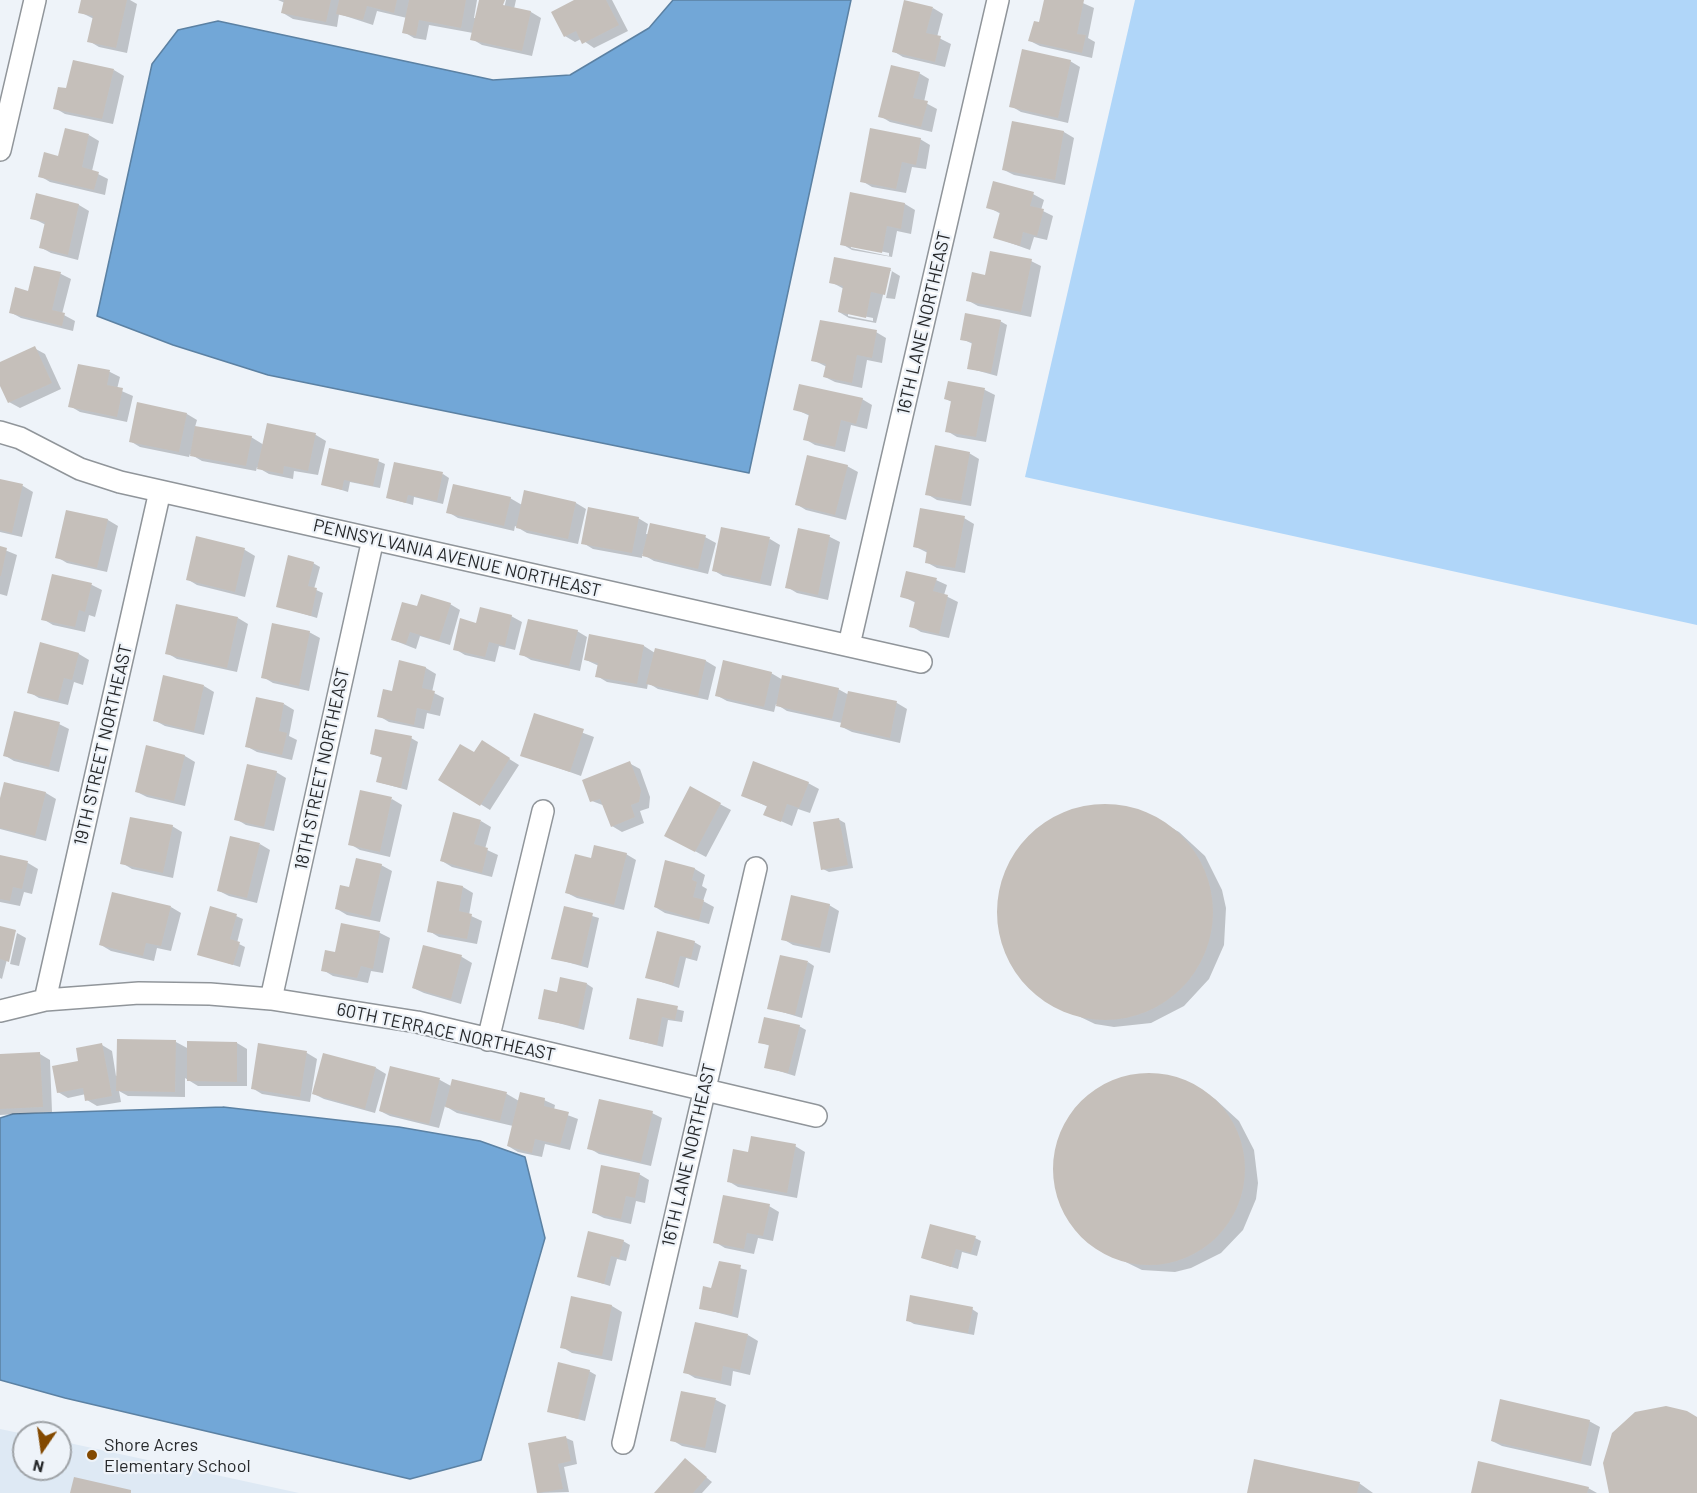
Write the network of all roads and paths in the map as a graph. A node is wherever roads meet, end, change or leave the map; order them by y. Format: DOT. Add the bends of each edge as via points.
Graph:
graph roads {
  1 [pos="35,0"];
  2 [pos="998,0"];
  3 [pos="0,150"];
  4 [pos="0,432"];
  5 [pos="160,491"];
  6 [pos="373,539"];
  7 [pos="849,645"];
  8 [pos="921,662"];
  9 [pos="543,812"];
  10 [pos="756,868"];
  11 [pos="271,999"];
  12 [pos="45,1000"];
  13 [pos="0,1011"];
  14 [pos="488,1040"];
  15 [pos="705,1090"];
  16 [pos="816,1116"];
  17 [pos="623,1443"];
  1 -- 3 [label="street"];
  2 -- 7 [label="street, 16TH LANE NORTHEAST"];
  4 -- 5 [label="street, PENNSYLVANIA AVENUE NORTHEAST" via="80,469"];
  5 -- 6 [label="street, PENNSYLVANIA AVENUE NORTHEAST"];
  5 -- 12 [label="street, 19TH STREET NORTHEAST"];
  6 -- 7 [label="street, PENNSYLVANIA AVENUE NORTHEAST"];
  6 -- 11 [label="street, 18TH STREET NORTHEAST"];
  7 -- 8 [label="street, PENNSYLVANIA AVENUE NORTHEAST"];
  9 -- 14 [label="street"];
  10 -- 15 [label="street, 16TH LANE NORTHEAST"];
  11 -- 12 [label="street, 60TH TERRACE NORTHEAST" via="139,993"];
  11 -- 14 [label="street, 60TH TERRACE NORTHEAST" via="417,1022"];
  12 -- 13 [label="street, 60TH TERRACE NORTHEAST"];
  14 -- 15 [label="street, 60TH TERRACE NORTHEAST"];
  15 -- 16 [label="street, 60TH TERRACE NORTHEAST"];
  15 -- 17 [label="street, 16TH LANE NORTHEAST"];
}
